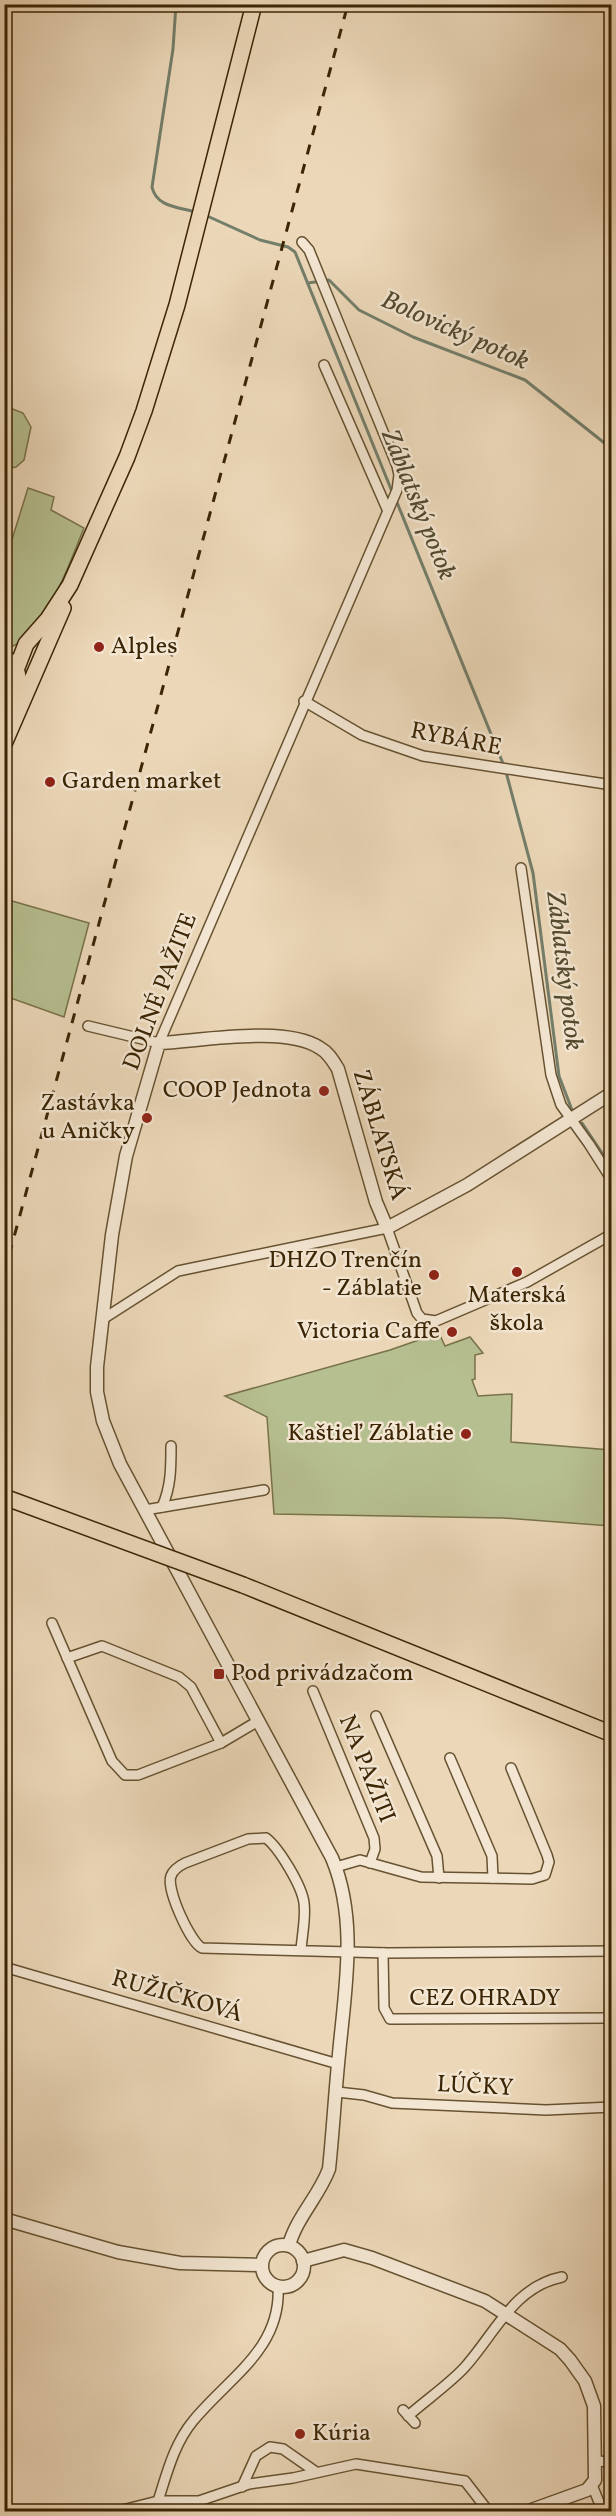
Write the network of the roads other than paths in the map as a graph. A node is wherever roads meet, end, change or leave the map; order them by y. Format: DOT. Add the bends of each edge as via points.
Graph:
graph roads {
  1 [pos="254,4"];
  2 [pos="302,242"];
  3 [pos="324,364"];
  4 [pos="389,506"];
  5 [pos="70,585"];
  6 [pos="26,644"];
  7 [pos="4,656"];
  8 [pos="16,670"];
  9 [pos="304,702"];
  10 [pos="4,704"];
  11 [pos="4,744"];
  12 [pos="612,785"];
  13 [pos="521,868"];
  14 [pos="88,1026"];
  15 [pos="159,1043"];
  16 [pos="612,1093"];
  17 [pos="571,1120"];
  18 [pos="612,1180"];
  19 [pos="387,1228"];
  20 [pos="612,1234"];
  21 [pos="103,1319"];
  22 [pos="171,1446"];
  23 [pos="264,1490"];
  24 [pos="4,1497"];
  25 [pos="162,1507"];
  26 [pos="145,1510"];
  27 [pos="52,1623"];
  28 [pos="67,1658"];
  29 [pos="313,1691"];
  30 [pos="376,1716"];
  31 [pos="258,1721"];
  32 [pos="612,1734"];
  33 [pos="221,1743"];
  34 [pos="450,1758"];
  35 [pos="511,1768"];
  36 [pos="370,1863"];
  37 [pos="336,1867"];
  38 [pos="439,1878"];
  39 [pos="493,1878"];
  40 [pos="301,1950"];
  41 [pos="612,1951"];
  42 [pos="346,1952"];
  43 [pos="383,1953"];
  44 [pos="4,1967"];
  45 [pos="612,2018"];
  46 [pos="338,2064"];
  47 [pos="337,2092"];
  48 [pos="612,2107"];
  49 [pos="4,2219"];
  50 [pos="289,2245"];
  51 [pos="303,2261"];
  52 [pos="261,2265"];
  53 [pos="562,2277"];
  54 [pos="278,2286"];
  55 [pos="505,2314"];
  56 [pos="409,2416"];
  57 [pos="596,2461"];
  58 [pos="612,2462"];
  59 [pos="316,2472"];
  60 [pos="592,2485"];
  61 [pos="242,2487"];
  62 [pos="158,2501"];
  63 [pos="114,2511"];
  64 [pos="489,2511"];
  65 [pos="525,2511"];
  66 [pos="603,2511"];
  1 -- 5 [label="main road" via="166,342 127,458"];
  2 -- 4 [label="street, DOLNÉ PAŽITE" via="309,250 397,466 397,490"];
  3 -- 4 [label="street"];
  4 -- 9 [label="street, DOLNÉ PAŽITE"];
  5 -- 6 [label="main road" via="48,620"];
  5 -- 11 [label="main road" via="58,622"];
  6 -- 7 [label="main road"];
  6 -- 8 [label="main road"];
  7 -- 8 [label="main road"];
  8 -- 10 [label="main road" via="18,688"];
  9 -- 12 [label="street, RYBÁRE" via="362,735 423,756"];
  9 -- 15 [label="street, DOLNÉ PAŽITE"];
  13 -- 17 [label="street" via="551,1075 561,1105"];
  14 -- 15 [label="street, ZÁBLATSKÁ"];
  15 -- 19 [label="street, ZÁBLATSKÁ" via="286,1036 320,1048 330,1056 338,1069"];
  15 -- 21 [label="street, DOLNÉ PAŽITE" via="126,1156"];
  16 -- 17 [label="street, ZÁBLATSKÁ"];
  17 -- 18 [label="street"];
  17 -- 19 [label="street, ZÁBLATSKÁ" via="467,1185"];
  19 -- 20 [label="street" via="417,1313 428,1322 527,1282"];
  19 -- 21 [label="street" via="178,1271"];
  21 -- 26 [label="street, DOLNÉ PAŽITE" via="96,1380 103,1421 113,1450"];
  22 -- 25 [label="street" via="168,1493"];
  23 -- 25 [label="street"];
  24 -- 32 [label="main road, bridge" via="243,1585"];
  25 -- 26 [label="street"];
  26 -- 31 [label="street, DOLNÉ PAŽITE"];
  27 -- 28 [label="street"];
  28 -- 33 [label="street" via="102,1646 179,1677 191,1687"];
  28 -- 33 [label="street" via="112,1761 125,1775 138,1775"];
  29 -- 36 [label="street, NA PAŽITI" via="374,1838"];
  30 -- 38 [label="street, NA PAŽITI" via="437,1856"];
  31 -- 33 [label="street"];
  31 -- 37 [label="street, DOLNÉ PAŽITE"];
  34 -- 39 [label="street" via="492,1856"];
  35 -- 39 [label="street, NA PAŽITI" via="547,1855 548,1870 540,1878"];
  36 -- 37 [label="street, NA PAŽITI" via="356,1861"];
  36 -- 38 [label="street, NA PAŽITI" via="414,1876"];
  37 -- 42 [label="street, DOLNÉ PAŽITE" via="347,1909"];
  38 -- 39 [label="street, NA PAŽITI"];
  40 -- 40 [label="street" via="303,1896 278,1849 266,1838 248,1839 185,1863 171,1876 170,1888 197,1945"];
  40 -- 42 [label="street, CEZ OHRADY"];
  41 -- 43 [label="street, CEZ OHRADY"];
  42 -- 43 [label="street, CEZ OHRADY"];
  42 -- 46 [label="street, DOLNÉ PAŽITE"];
  43 -- 45 [label="street, CEZ OHRADY" via="384,2008 390,2019"];
  44 -- 46 [label="street, RUŽIČKOVÁ"];
  46 -- 47 [label="street, DOLNÉ PAŽITE"];
  47 -- 48 [label="street, LÚČKY" via="402,2104 546,2110"];
  47 -- 50 [label="street, DOLNÉ PAŽITE" via="329,2169 323,2186 293,2230"];
  49 -- 52 [label="street" via="118,2252 180,2263"];
  50 -- 51 [label="street" via="300,2253"];
  50 -- 52 [label="street" via="270,2248"];
  51 -- 54 [label="street" via="303,2273 296,2283"];
  51 -- 55 [label="street" via="344,2250 485,2301"];
  52 -- 54 [label="street" via="267,2281"];
  53 -- 55 [label="street" via="522,2295"];
  54 -- 62 [label="street" via="274,2327 259,2351 192,2422 176,2449"];
  55 -- 56 [label="street" via="462,2370"];
  55 -- 57 [label="street" via="560,2349 585,2381 594,2406"];
  57 -- 58 [label="street"];
  57 -- 60 [label="street"];
  59 -- 61 [label="street"];
  59 -- 61 [label="street" via="283,2449 270,2447 256,2456"];
  59 -- 64 [label="street" via="356,2464 465,2481"];
  60 -- 65 [label="street" via="580,2493"];
  60 -- 66 [label="street"];
  61 -- 62 [label="street" via="199,2501"];
  62 -- 63 [label="street"];
}
